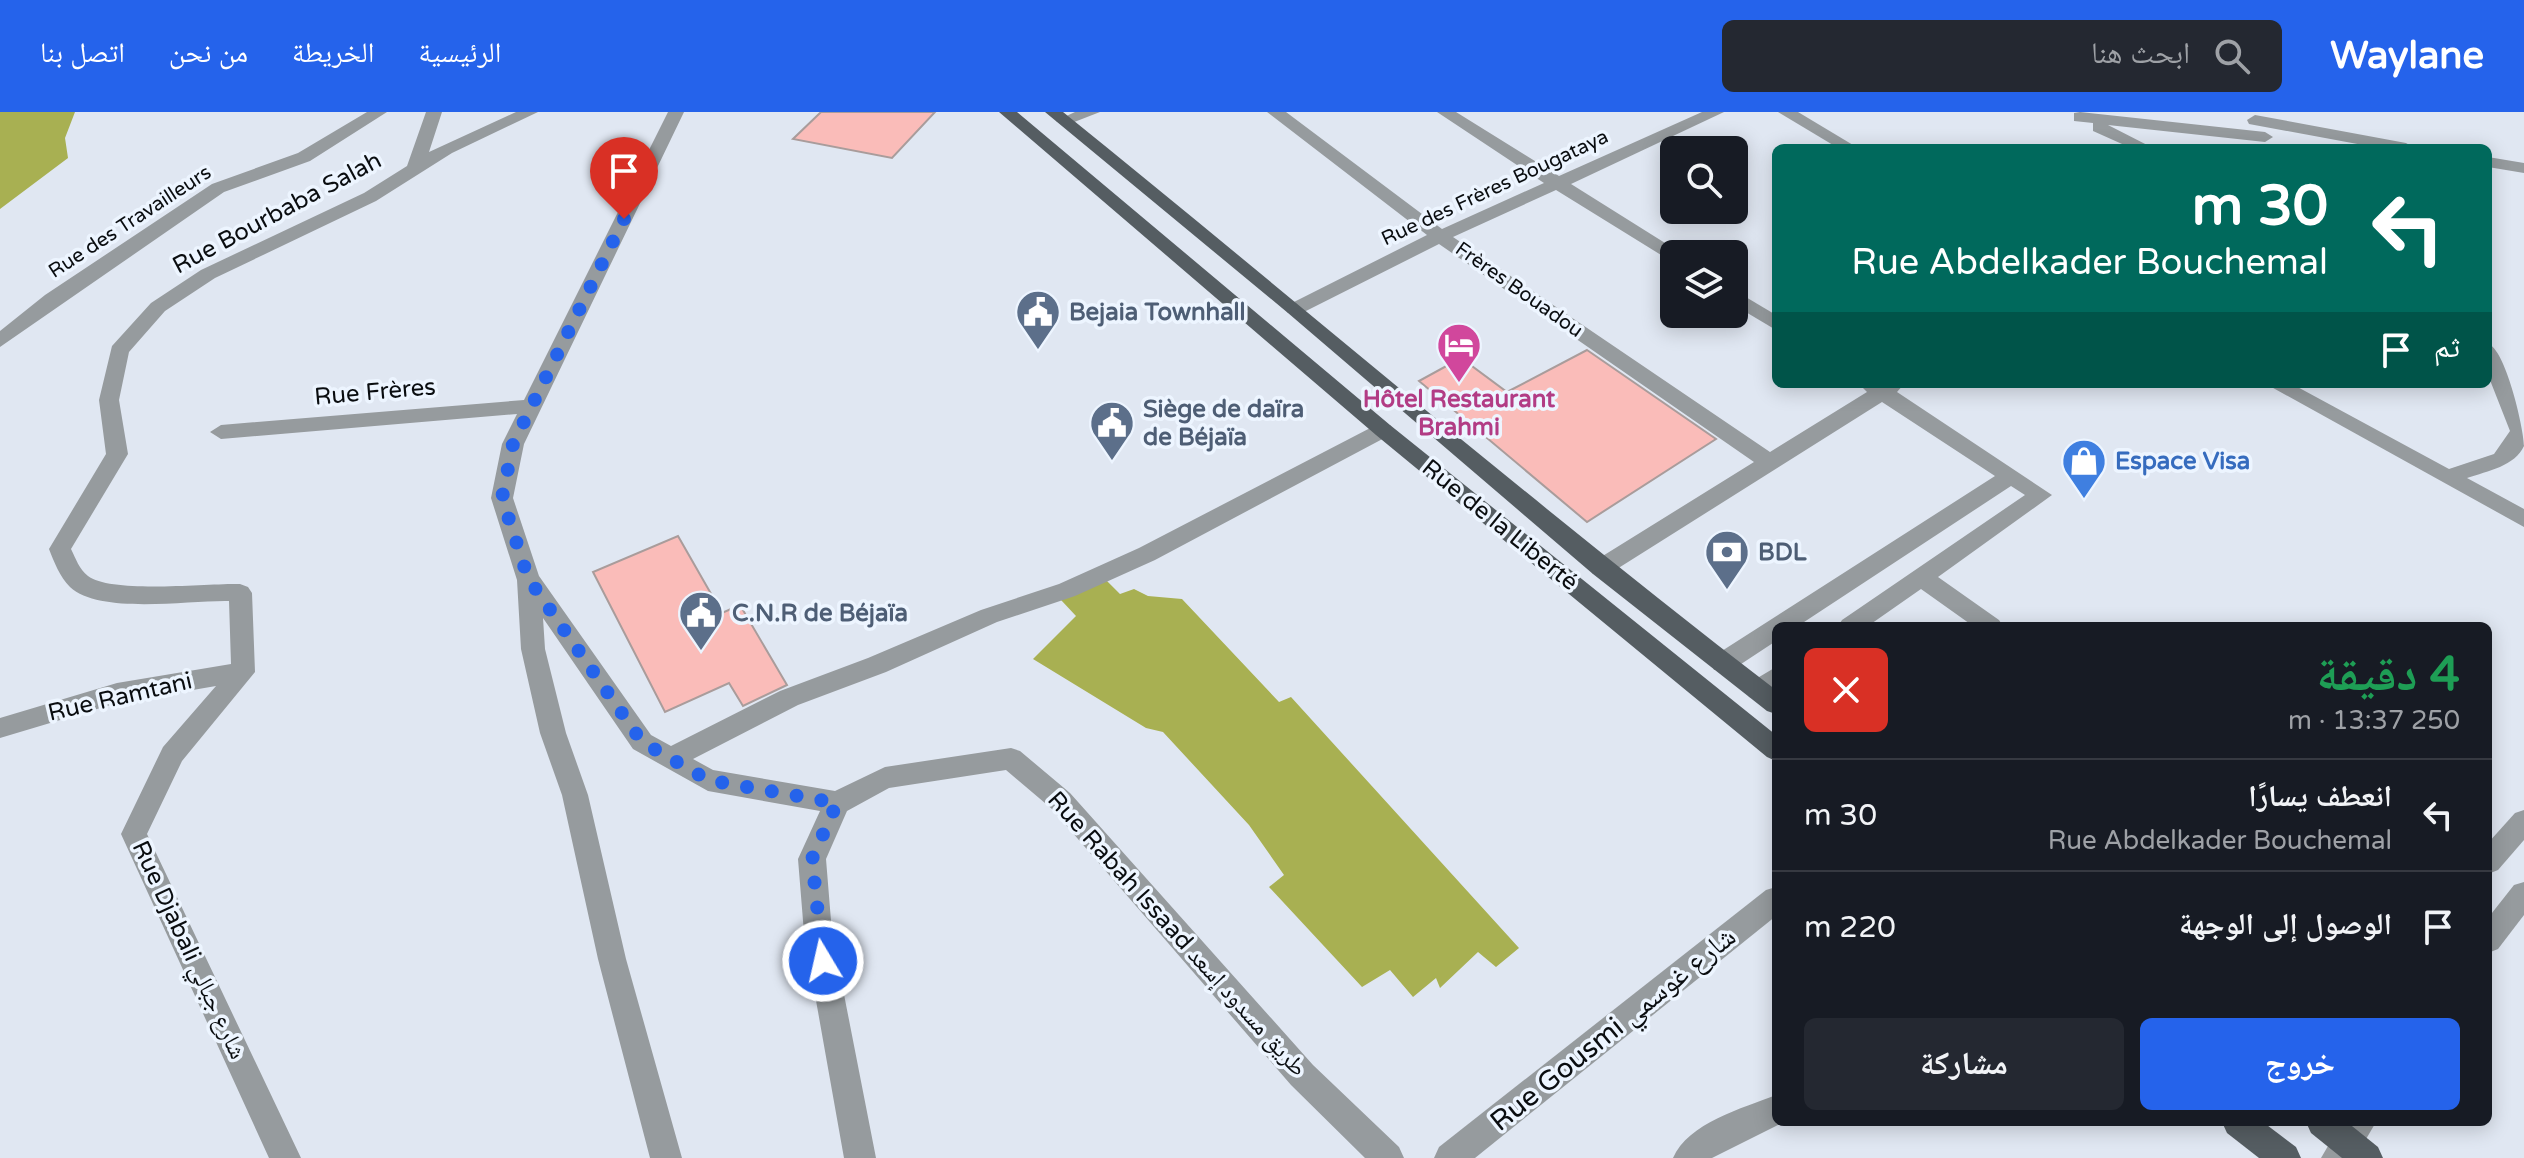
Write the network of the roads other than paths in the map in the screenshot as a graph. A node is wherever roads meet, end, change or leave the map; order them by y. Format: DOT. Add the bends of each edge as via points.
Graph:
graph roads {
  1 [pos="379,112"];
  2 [pos="434,112"];
  3 [pos="530,112"];
  4 [pos="676,112"];
  5 [pos="1007,112"];
  6 [pos="1092,112"];
  7 [pos="1275,112"];
  8 [pos="1445,112"];
  9 [pos="1716,112"];
  10 [pos="1786,112"];
  11 [pos="2074,115"];
  12 [pos="2252,116"];
  13 [pos="1058,117"];
  14 [pos="2268,143"];
  15 [pos="1843,144"];
  16 [pos="2136,144"];
  17 [pos="2387,144"];
  18 [pos="2492,163"];
  19 [pos="415,168"];
  20 [pos="2524,168"];
  21 [pos="1559,183"];
  22 [pos="1440,236"];
  23 [pos="1660,248"];
  24 [pos="1748,305"];
  25 [pos="1295,309"];
  26 [pos="1772,321"];
  27 [pos="0,341"];
  28 [pos="2492,360"];
  29 [pos="1881,388"];
  30 [pos="1884,388"];
  31 [pos="2283,388"];
  32 [pos="533,406"];
  33 [pos="1383,430"];
  34 [pos="221,432"];
  35 [pos="2523,435"];
  36 [pos="1769,462"];
  37 [pos="2011,476"];
  38 [pos="2448,477"];
  39 [pos="2524,519"];
  40 [pos="1601,568"];
  41 [pos="1920,577"];
  42 [pos="528,578"];
  43 [pos="1786,622"];
  44 [pos="1856,622"];
  45 [pos="1985,622"];
  46 [pos="1772,631"];
  47 [pos="1723,663"];
  48 [pos="243,672"];
  49 [pos="1770,690"];
  50 [pos="0,728"];
  51 [pos="1772,747"];
  52 [pos="672,759"];
  53 [pos="837,803"];
  54 [pos="2524,821"];
  55 [pos="2492,857"];
  56 [pos="2524,894"];
  57 [pos="1772,902"];
  58 [pos="2492,935"];
  59 [pos="1772,1112"];
  60 [pos="2246,1126"];
  61 [pos="2327,1126"];
  62 [pos="2276,1142"];
  63 [pos="2353,1145"];
  64 [pos="285,1158"];
  65 [pos="666,1158"];
  66 [pos="860,1158"];
  67 [pos="1388,1158"];
  68 [pos="1450,1158"];
  69 [pos="1689,1158"];
  1 -- 27 [label="street, Rue des Travailleurs" via="304,157 218,188 52,299"];
  2 -- 19 [label="street"];
  3 -- 19 [label="street, Rue Bourbaba Salah"];
  4 -- 32 [label="street"];
  5 -- 33 [label="main road, Rue de la Liberté"];
  6 -- 13 [label="street"];
  7 -- 22 [label="street, Frères Bouadou"];
  8 -- 21 [label="street"];
  9 -- 21 [label="street, Rue des Frères Bougataya"];
  10 -- 15 [label="street"];
  11 -- 14 [label="street"];
  11 -- 16 [label="street"];
  12 -- 14 [label="street"];
  12 -- 17 [label="street"];
  13 -- 25 [label="main road, Rue de la Liberté"];
  18 -- 20 [label="street"];
  19 -- 48 [label="street, Rue Bourbaba Salah" via="370,197 208,274 158,307 119,350 109,400 117,454 60,549 84,585 153,594 240,593"];
  21 -- 22 [label="street, Rue des Frères Bougataya"];
  21 -- 23 [label="street"];
  22 -- 25 [label="street, Rue des Frères Bougataya"];
  22 -- 36 [label="street, Frères Bouadou"];
  24 -- 26 [label="street"];
  25 -- 40 [label="main road, Rue de la Liberté"];
  28 -- 35 [label="street"];
  29 -- 36 [label="street"];
  30 -- 37 [label="street"];
  31 -- 38 [label="street"];
  32 -- 34 [label="street, Rue Frères"];
  32 -- 42 [label="street" via="513,444 502,498"];
  33 -- 51 [label="main road, Rue de la Liberté"];
  33 -- 52 [label="street" via="1147,554 789,698"];
  35 -- 38 [label="street" via="2502,459"];
  36 -- 40 [label="street"];
  37 -- 41 [label="street" via="2041,495"];
  37 -- 43 [label="street"];
  38 -- 39 [label="street"];
  40 -- 47 [label="main road, Rue de la Liberté"];
  41 -- 44 [label="street"];
  41 -- 45 [label="street"];
  42 -- 52 [label="street" via="642,742"];
  42 -- 65 [label="street" via="541,683 575,795"];
  46 -- 47 [label="street"];
  47 -- 49 [label="main road, Rue de la Liberté"];
  48 -- 50 [label="street, Rue Ramtani" via="117,693"];
  48 -- 64 [label="street, Rue Djabali شارع جبالي" via="172,754 134,834"];
  52 -- 53 [label="street" via="708,780"];
  53 -- 66 [label="street" via="812,859 818,933"];
  53 -- 67 [label="street, Rue Rabah Issaad طريق مسدود إسعد" via="885,778 1011,759 1061,801 1302,1075"];
  54 -- 55 [label="street"];
  56 -- 58 [label="street"];
  57 -- 68 [label="street, Rue Gousmi شارع غوسمي"];
  59 -- 69 [label="street" via="1706,1142"];
  60 -- 62 [label="main road"];
  61 -- 63 [label="main road"];
}
